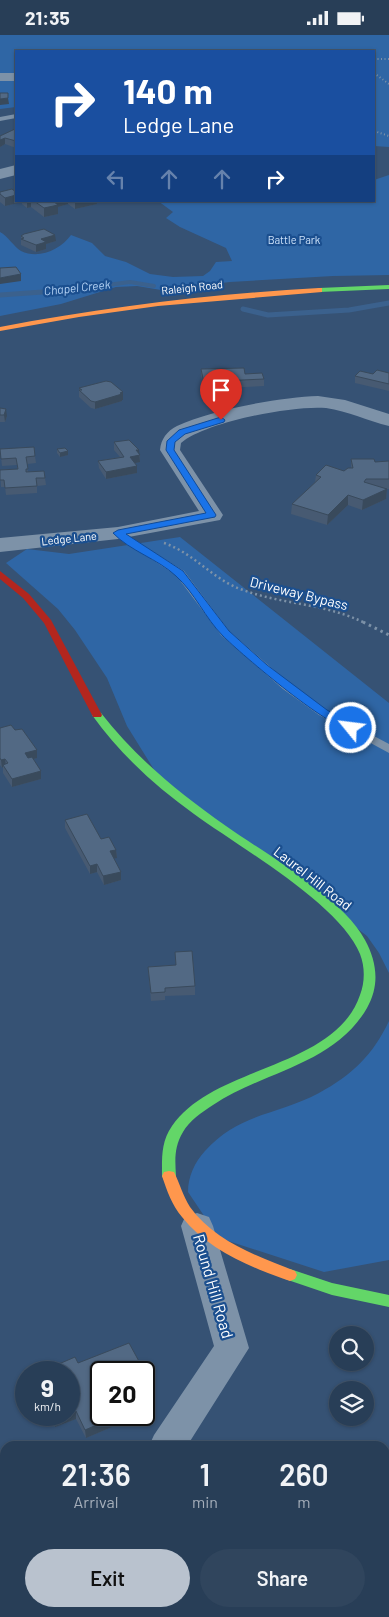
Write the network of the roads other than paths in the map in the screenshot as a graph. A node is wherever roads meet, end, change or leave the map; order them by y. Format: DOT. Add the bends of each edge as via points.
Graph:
graph roads {
  1 [pos="0,77"];
  2 [pos="15,77"];
  3 [pos="15,116"];
  4 [pos="0,119"];
  5 [pos="15,170"];
  6 [pos="0,174"];
  7 [pos="389,287"];
  8 [pos="0,329"];
  9 [pos="389,420"];
  10 [pos="118,533"];
  11 [pos="0,545"];
  12 [pos="0,574"];
  13 [pos="389,749"];
  14 [pos="197,1226"];
  15 [pos="389,1301"];
  16 [pos="170,1441"];
  1 -- 2 [label="street"];
  3 -- 4 [label="lane"];
  5 -- 6 [label="street"];
  7 -- 8 [label="street, Raleigh Road" via="194,299 99,311"];
  9 -- 10 [label="street, Ledge Lane" via="336,405 304,403 260,410 182,432 171,441 170,450 212,515"];
  10 -- 11 [label="street, Ledge Lane"];
  10 -- 13 [label="lane" via="180,573 225,633 287,687 323,713"];
  12 -- 14 [label="street, Laurel Hill Road" via="31,600 48,622 88,701 130,756 329,907 356,934 368,962 370,979 364,1001 358,1013 330,1042 296,1062 212,1097 184,1120 170,1146 167,1172 178,1203"];
  14 -- 15 [label="street, Laurel Hill Road" via="227,1246 285,1274 350,1295"];
  14 -- 16 [label="street, Round Hill Road" via="232,1348"];
}
